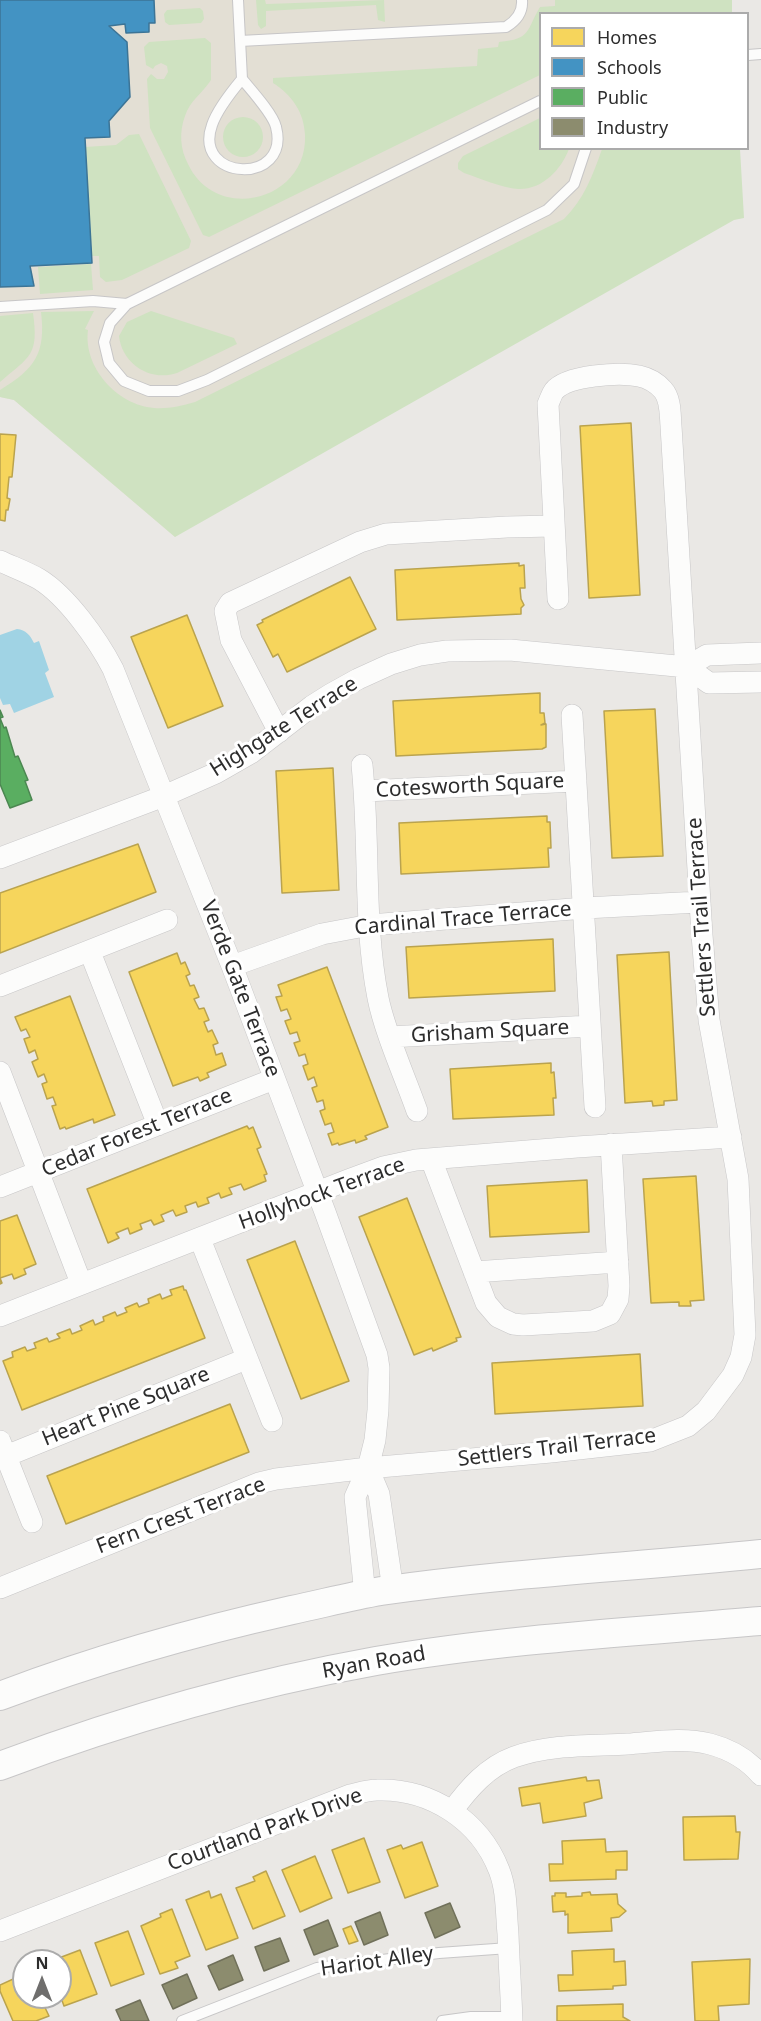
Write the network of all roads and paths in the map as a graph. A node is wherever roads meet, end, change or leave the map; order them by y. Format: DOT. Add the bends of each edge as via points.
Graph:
graph roads {
  1 [pos="238,0"];
  2 [pos="522,0"];
  3 [pos="240,41"];
  4 [pos="242,79"];
  5 [pos="539,101"];
  6 [pos="585,150"];
  7 [pos="128,304"];
  8 [pos="0,307"];
  9 [pos="553,526"];
  10 [pos="0,561"];
  11 [pos="558,599"];
  12 [pos="761,653"];
  13 [pos="687,667"];
  14 [pos="761,682"];
  15 [pos="572,715"];
  16 [pos="279,732"];
  17 [pos="362,765"];
  18 [pos="576,781"];
  19 [pos="365,791"];
  20 [pos="164,796"];
  21 [pos="0,858"];
  22 [pos="699,902"];
  23 [pos="585,908"];
  24 [pos="167,920"];
  25 [pos="370,925"];
  26 [pos="90,952"];
  27 [pos="232,966"];
  28 [pos="0,986"];
  29 [pos="590,1026"];
  30 [pos="390,1037"];
  31 [pos="0,1072"];
  32 [pos="274,1079"];
  33 [pos="596,1107"];
  34 [pos="417,1111"];
  35 [pos="158,1125"];
  36 [pos="731,1137"];
  37 [pos="611,1144"];
  38 [pos="431,1159"];
  39 [pos="38,1173"];
  40 [pos="0,1187"];
  41 [pos="318,1192"];
  42 [pos="200,1239"];
  43 [pos="618,1262"];
  44 [pos="474,1272"];
  45 [pos="81,1283"];
  46 [pos="0,1316"];
  47 [pos="246,1359"];
  48 [pos="272,1421"];
  49 [pos="3,1448"];
  50 [pos="368,1468"];
  51 [pos="32,1522"];
  52 [pos="761,1554"];
  53 [pos="0,1588"];
  54 [pos="379,1592"];
  55 [pos="761,1621"];
  56 [pos="0,1696"];
  57 [pos="0,1766"];
  58 [pos="761,1774"];
  59 [pos="452,1810"];
  60 [pos="0,1931"];
  61 [pos="508,1948"];
  62 [pos="512,2019"];
  63 [pos="183,2021"];
  64 [pos="442,2021"];
  1 -- 3 [label="lane"];
  2 -- 3 [label="lane" via="515,22 506,27"];
  3 -- 4 [label="lane"];
  4 -- 4 [label="lane" via="212,122 210,144 221,162 230,168 251,170 270,158 278,136 270,114"];
  5 -- 7 [label="lane"];
  6 -- 7 [label="lane" via="574,184 547,210 178,391 149,391 124,381 109,363 104,342 110,323"];
  7 -- 8 [label="lane" via="93,301"];
  9 -- 11 [label="street, Settlers Trail Terrace"];
  9 -- 13 [label="street, Settlers Trail Terrace" via="548,404 554,391 567,382 594,377 638,376 653,381 669,402"];
  9 -- 16 [label="street" via="386,534 360,542 230,603 225,611 231,640"];
  10 -- 20 [label="street, Verde Gate Terrace" via="40,579 102,646"];
  12 -- 13 [label="street" via="707,655"];
  13 -- 14 [label="street, Highgate Terrace" via="709,683"];
  13 -- 16 [label="street, Highgate Terrace" via="510,650 420,655 358,679 312,706"];
  13 -- 22 [label="street, Settlers Trail Terrace"];
  15 -- 18 [label="street, Cotesworth Square"];
  16 -- 20 [label="street, Highgate Terrace" via="234,764"];
  17 -- 19 [label="street, Cotesworth Square"];
  18 -- 19 [label="street, Cotesworth Square"];
  18 -- 23 [label="street, Cotesworth Square"];
  19 -- 25 [label="street, Cotesworth Square"];
  20 -- 21 [label="street, Highgate Terrace"];
  20 -- 27 [label="street, Verde Gate Terrace"];
  22 -- 23 [label="street, Cardinal Trace Terrace"];
  22 -- 36 [label="street, Settlers Trail Terrace" via="709,1020"];
  23 -- 25 [label="street, Cardinal Trace Terrace"];
  23 -- 29 [label="street, Grisham Square"];
  24 -- 26 [label="street"];
  25 -- 27 [label="street, Cardinal Trace Terrace" via="322,934"];
  25 -- 30 [label="street, Grisham Square" via="378,1001"];
  26 -- 28 [label="street"];
  26 -- 35 [label="street"];
  27 -- 32 [label="street, Verde Gate Terrace"];
  29 -- 30 [label="street, Grisham Square"];
  29 -- 33 [label="street, Grisham Square"];
  30 -- 34 [label="street, Grisham Square"];
  31 -- 39 [label="street"];
  32 -- 35 [label="street, Cedar Forest Terrace"];
  32 -- 41 [label="street, Verde Gate Terrace"];
  35 -- 39 [label="street, Cedar Forest Terrace"];
  36 -- 37 [label="street, Hollyhock Terrace"];
  36 -- 50 [label="street, Settlers Trail Terrace" via="738,1179 745,1335 733,1375 706,1411 688,1426 650,1441"];
  37 -- 38 [label="street, Hollyhock Terrace"];
  37 -- 43 [label="street"];
  38 -- 41 [label="street, Hollyhock Terrace" via="383,1167"];
  38 -- 44 [label="street"];
  39 -- 40 [label="street, Cedar Forest Terrace"];
  39 -- 45 [label="street"];
  41 -- 42 [label="street, Hollyhock Terrace"];
  41 -- 50 [label="street, Verde Gate Terrace" via="378,1362 378,1410"];
  42 -- 45 [label="street, Hollyhock Terrace"];
  42 -- 47 [label="street"];
  43 -- 44 [label="street"];
  43 -- 44 [label="street" via="618,1299 610,1314 593,1322 523,1325 504,1321 486,1303"];
  45 -- 46 [label="street, Hollyhock Terrace"];
  47 -- 48 [label="street"];
  47 -- 49 [label="street, Heart Pine Square"];
  49 -- 51 [label="street, Heart Pine Square"];
  50 -- 53 [label="street, Fern Crest Terrace" via="259,1483"];
  50 -- 54 [label="street" via="379,1494"];
  52 -- 54 [label="main road" via="501,1576"];
  54 -- 56 [label="main road" via="229,1624 78,1668"];
  55 -- 57 [label="main road, Ryan Road" via="520,1642 377,1661 182,1705"];
  58 -- 59 [label="street" via="732,1752 687,1740 551,1749 512,1758 488,1771"];
  59 -- 60 [label="street, Courtland Park Drive" via="429,1798 402,1791 350,1795"];
  59 -- 61 [label="street, Courtland Park Drive" via="488,1847 500,1872 506,1899"];
  61 -- 62 [label="street, Courtland Park Drive"];
  61 -- 63 [label="lane, Hariot Alley" via="317,1968"];
  62 -- 64 [label="lane" via="471,2017"];
}
